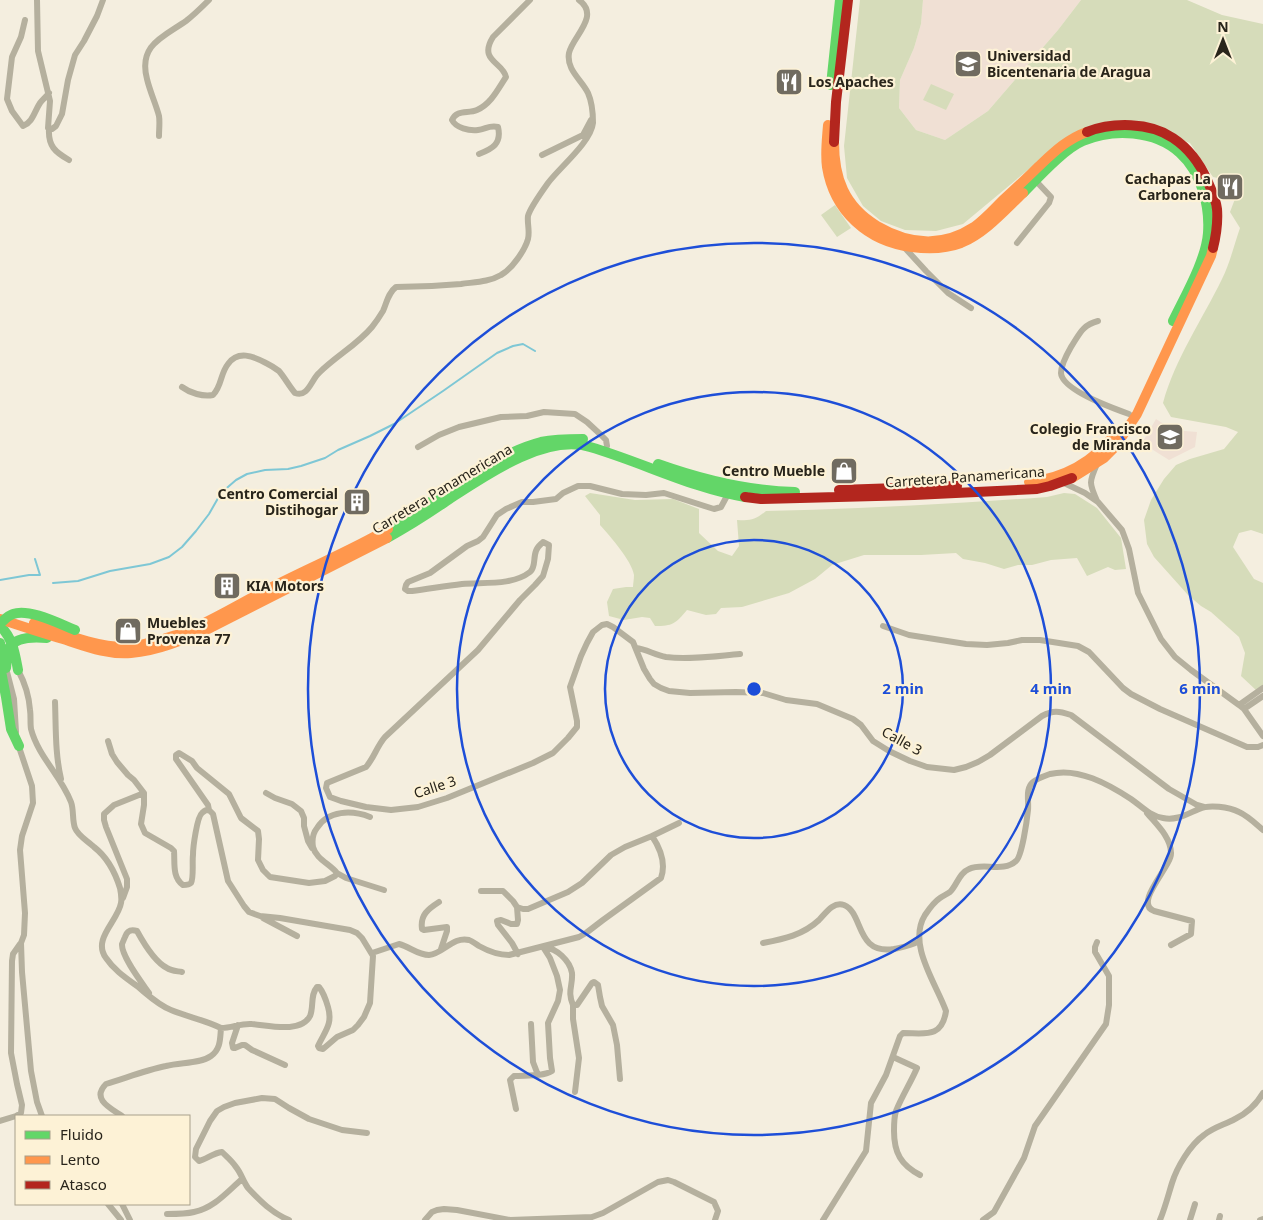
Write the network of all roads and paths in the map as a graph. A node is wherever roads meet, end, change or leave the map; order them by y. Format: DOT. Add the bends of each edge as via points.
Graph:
graph roads {
  1 [pos="36,0"];
  2 [pos="103,0"];
  3 [pos="209,0"];
  4 [pos="530,0"];
  5 [pos="579,0"];
  6 [pos="840,0"];
  7 [pos="848,0"];
  8 [pos="25,20"];
  9 [pos="49,94"];
  10 [pos="592,116"];
  11 [pos="49,129"];
  12 [pos="159,136"];
  13 [pos="479,154"];
  14 [pos="542,155"];
  15 [pos="69,160"];
  16 [pos="1036,180"];
  17 [pos="1017,243"];
  18 [pos="904,247"];
  19 [pos="971,308"];
  20 [pos="1098,321"];
  21 [pos="182,387"];
  22 [pos="1129,414"];
  23 [pos="607,446"];
  24 [pos="418,447"];
  25 [pos="1098,462"];
  26 [pos="1062,482"];
  27 [pos="728,494"];
  28 [pos="1098,502"];
  29 [pos="0,612"];
  30 [pos="0,619"];
  31 [pos="0,625"];
  32 [pos="883,626"];
  33 [pos="23,639"];
  34 [pos="68,642"];
  35 [pos="0,643"];
  36 [pos="13,644"];
  37 [pos="127,647"];
  38 [pos="636,648"];
  39 [pos="740,654"];
  40 [pos="3,667"];
  41 [pos="18,670"];
  42 [pos="1263,688"];
  43 [pos="1263,696"];
  44 [pos="55,702"];
  45 [pos="1242,707"];
  46 [pos="1263,736"];
  47 [pos="108,742"];
  48 [pos="1263,744"];
  49 [pos="19,746"];
  50 [pos="62,785"];
  51 [pos="144,792"];
  52 [pos="266,793"];
  53 [pos="1141,807"];
  54 [pos="1201,808"];
  55 [pos="209,810"];
  56 [pos="370,817"];
  57 [pos="679,823"];
  58 [pos="1263,830"];
  59 [pos="652,836"];
  60 [pos="315,852"];
  61 [pos="337,872"];
  62 [pos="384,890"];
  63 [pos="481,891"];
  64 [pos="122,901"];
  65 [pos="439,902"];
  66 [pos="517,907"];
  67 [pos="260,916"];
  68 [pos="298,936"];
  69 [pos="919,941"];
  70 [pos="1098,942"];
  71 [pos="21,943"];
  72 [pos="763,943"];
  73 [pos="1171,945"];
  74 [pos="543,947"];
  75 [pos="441,951"];
  76 [pos="372,953"];
  77 [pos="518,954"];
  78 [pos="182,972"];
  79 [pos="154,1000"];
  80 [pos="573,1005"];
  81 [pos="530,1024"];
  82 [pos="238,1025"];
  83 [pos="221,1028"];
  84 [pos="893,1056"];
  85 [pos="285,1065"];
  86 [pos="538,1075"];
  87 [pos="620,1078"];
  88 [pos="574,1092"];
  89 [pos="1263,1093"];
  90 [pos="516,1109"];
  91 [pos="18,1115"];
  92 [pos="42,1115"];
  93 [pos="121,1115"];
  94 [pos="15,1116"];
  95 [pos="0,1121"];
  96 [pos="367,1133"];
  97 [pos="920,1176"];
  98 [pos="242,1179"];
  99 [pos="1195,1204"];
  100 [pos="109,1205"];
  101 [pos="122,1205"];
  102 [pos="994,1212"];
  103 [pos="167,1214"];
  104 [pos="121,1220"];
  105 [pos="130,1220"];
  106 [pos="289,1220"];
  107 [pos="425,1220"];
  108 [pos="715,1220"];
  109 [pos="823,1220"];
  110 [pos="983,1220"];
  111 [pos="997,1220"];
  112 [pos="1160,1220"];
  113 [pos="1190,1220"];
  1 -- 9 [label="street" via="38,51"];
  2 -- 11 [label="street" via="98,16 75,55 62,114 56,126"];
  3 -- 12 [label="street" via="148,50 145,74 159,117"];
  4 -- 13 [label="street" via="490,42 488,49 492,61 505,71 506,77 492,98 477,110 456,114 452,120 461,128 498,127 494,146"];
  5 -- 10 [label="street" via="586,7 587,18 568,55 570,67 589,94"];
  6 -- 18 [label="main road, Carretera Panamericana" via="827,135 828,174 839,198 857,224 882,241"];
  7 -- 25 [label="main road, Carretera Panamericana" via="835,109 834,163 840,183 855,207 888,233 929,242 949,240 964,234 1059,147 1081,133 1102,127 1141,127 1172,137 1192,155 1204,173 1217,211 1216,238 1211,256 1137,414 1115,447"];
  8 -- 9 [label="street" via="12,57 7,99 23,126 31,121 40,102"];
  9 -- 11 [label="street"];
  10 -- 14 [label="street" via="583,135"];
  10 -- 21 [label="street" via="591,132 547,184 529,215 528,239 521,254 503,274 486,281 394,289 362,338 320,372 303,394 295,393 277,369 247,355 231,360 213,395 202,395"];
  11 -- 15 [label="street" via="52,146"];
  16 -- 17 [label="street" via="1051,199"];
  16 -- 18 [label="main road, Carretera Panamericana" via="979,234 950,247"];
  16 -- 22 [label="main road, Carretera Panamericana" via="1082,141 1118,132 1136,133 1165,143 1180,153 1200,184 1207,210 1205,250"];
  18 -- 19 [label="street" via="948,293"];
  20 -- 22 [label="street" via="1084,327 1066,356 1061,372 1063,379 1076,390"];
  22 -- 23 [label="main road, Carretera Panamericana" via="1109,443 1085,463 1036,482 762,491 700,479"];
  23 -- 24 [label="street" via="601,435 575,414 544,412 501,417 459,427"];
  23 -- 37 [label="main road, Carretera Panamericana" via="569,437 528,445 502,456 371,539 212,620 176,636"];
  25 -- 26 [label="main road, Carretera Panamericana"];
  25 -- 28 [label="street" via="1090,479"];
  26 -- 27 [label="main road, Carretera Panamericana" via="1037,488 904,495 761,499"];
  26 -- 28 [label="street"];
  27 -- 34 [label="main road, Carretera Panamericana" via="588,446 554,446 506,463 400,532 179,642 157,649 113,653"];
  27 -- 38 [label="street, Calle 3" via="721,507 714,509 664,493 622,494 578,486 556,499 522,502 497,515 478,541 430,573 408,582 405,588 412,591 519,578 531,572 536,550 543,542 549,545 549,550 542,576 478,650 385,736 371,762 327,784 327,794 341,802 366,807 391,810 418,807 533,763 553,753 577,727 570,687 581,656 597,628 607,624 613,627"];
  28 -- 45 [label="street" via="1122,530 1138,593 1161,639 1191,670"];
  29 -- 37 [label="main road, Carretera Panamericana" via="87,640"];
  30 -- 34 [label="main road, Carretera Panamericana"];
  31 -- 36 [label="main road"];
  31 -- 37 [label="main road, bridge" via="6,617 26,612"];
  32 -- 48 [label="street" via="909,635 966,644 1040,640 1078,646 1130,694 1247,746"];
  33 -- 34 [label="main road" via="47,638"];
  33 -- 36 [label="main road"];
  33 -- 41 [label="main road"];
  35 -- 40 [label="main road"];
  36 -- 40 [label="main road"];
  36 -- 41 [label="main road"];
  38 -- 39 [label="street" via="663,657 680,658"];
  38 -- 54 [label="street, Calle 3" via="650,679 661,688 690,693 763,693 817,704 861,724 873,741 889,751 927,767 954,770 966,767 990,755 1049,712 1071,715 1170,789"];
  40 -- 49 [label="street" via="14,699"];
  40 -- 49 [label="main road" via="11,734"];
  41 -- 50 [label="street" via="25,684 31,728 37,745"];
  42 -- 45 [label="street"];
  43 -- 45 [label="street"];
  44 -- 50 [label="street" via="56,749"];
  45 -- 46 [label="street"];
  47 -- 51 [label="street" via="117,762"];
  49 -- 71 [label="street" via="32,786 33,803 20,850 25,912"];
  50 -- 64 [label="street" via="73,809 75,828 106,858"];
  51 -- 55 [label="street" via="142,828 174,851 176,877 183,885 191,882 201,814"];
  51 -- 64 [label="street" via="114,805 104,814 127,879"];
  52 -- 60 [label="street" via="301,811 308,841"];
  53 -- 54 [label="street" via="1164,819 1188,815"];
  53 -- 69 [label="street" via="1090,777 1073,772 1057,772 1033,782 1028,789 1028,809 1018,860 998,868 978,866 964,872 950,892 938,899 924,916"];
  53 -- 73 [label="street" via="1168,840 1172,852 1170,862 1149,893 1150,908 1192,921 1192,934"];
  54 -- 58 [label="street" via="1228,808 1240,812"];
  55 -- 61 [label="street" via="176,759 179,753 229,794 241,818 258,831 258,860 270,877 309,883 326,882"];
  55 -- 67 [label="street" via="213,814 228,881 249,912"];
  56 -- 60 [label="street" via="342,813 326,818 314,834"];
  57 -- 59 [label="street"];
  59 -- 66 [label="street" via="611,855 568,892 528,909"];
  59 -- 74 [label="street" via="661,857 661,878 586,933"];
  60 -- 61 [label="street"];
  61 -- 62 [label="street"];
  63 -- 66 [label="street" via="504,891"];
  64 -- 79 [label="street" via="106,932 102,950 118,971"];
  65 -- 75 [label="street" via="427,910 421,927 424,930 447,927"];
  66 -- 77 [label="street" via="517,924 497,921"];
  67 -- 68 [label="street"];
  67 -- 76 [label="street" via="350,930 362,938"];
  69 -- 72 [label="street" via="906,947 881,950 864,937 850,909 839,904 832,906 805,931"];
  69 -- 84 [label="street" via="926,967 946,1011 945,1018 936,1031 903,1033"];
  70 -- 102 [label="street" via="1095,952 1109,976 1106,1024 1035,1126 1024,1158"];
  71 -- 91 [label="street" via="13,954 12,968 11,1053 22,1105"];
  71 -- 92 [label="street" via="31,1071"];
  74 -- 77 [label="street"];
  74 -- 80 [label="street" via="560,954 568,962 572,972 570,991"];
  74 -- 86 [label="street" via="560,990 548,1023 552,1071"];
  75 -- 76 [label="street" via="420,954 399,944"];
  75 -- 77 [label="street" via="459,940 468,940 500,955"];
  76 -- 82 [label="street" via="370,1003 364,1017 353,1030 323,1050 318,1046 329,1025 330,1014 320,987 314,992 310,1016 298,1025 281,1028"];
  78 -- 79 [label="street" via="168,970 137,931 126,934 122,945 124,955"];
  79 -- 83 [label="street" via="170,1010"];
  80 -- 87 [label="street" via="580,1002 592,983 598,985 602,1006 613,1025 618,1045"];
  80 -- 88 [label="street" via="579,1058"];
  81 -- 86 [label="street" via="533,1062"];
  82 -- 83 [label="street"];
  82 -- 85 [label="street" via="233,1048 245,1045"];
  83 -- 93 [label="street" via="220,1045 211,1057 158,1068 106,1084 100,1093 104,1103"];
  84 -- 97 [label="street" via="917,1068 896,1112 894,1142 903,1162"];
  84 -- 109 [label="street" via="871,1103 866,1151"];
  86 -- 90 [label="street" via="511,1077"];
  89 -- 112 [label="street" via="1249,1110 1203,1136 1191,1149 1175,1174"];
  94 -- 95 [label="street"];
  96 -- 98 [label="street" via="320,1123 275,1099 262,1098 224,1107 210,1121 196,1148 195,1157 199,1161 222,1152 237,1168"];
  98 -- 103 [label="street" via="217,1202 202,1210"];
  98 -- 106 [label="street" via="263,1204"];
  99 -- 113 [label="street"];
  100 -- 104 [label="street"];
  101 -- 105 [label="street"];
  102 -- 110 [label="street"];
  102 -- 111 [label="street"];
  107 -- 108 [label="street" via="432,1212 444,1209 510,1220 592,1217 658,1182 668,1180 714,1202 718,1211"];
}
